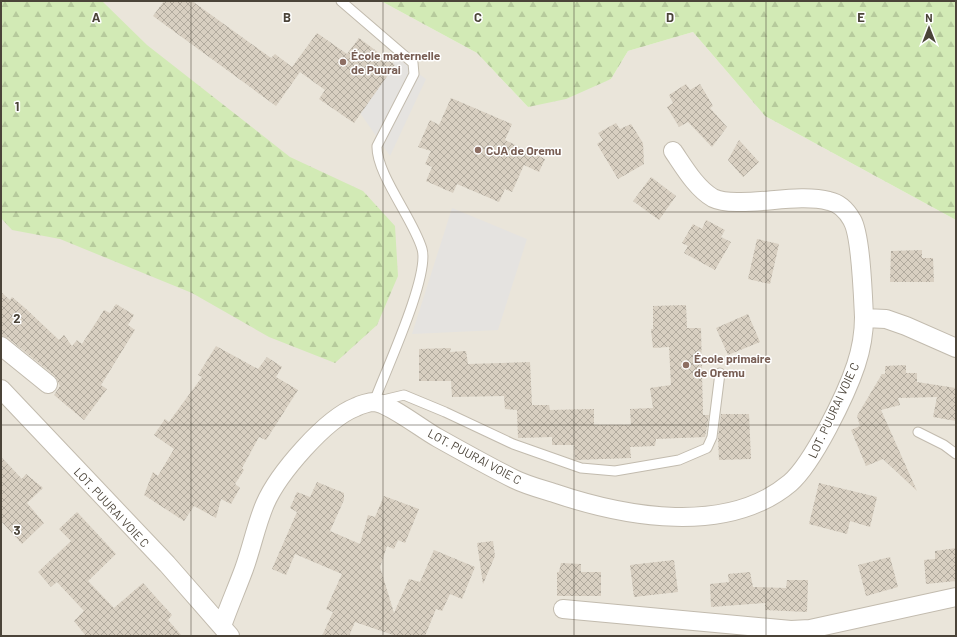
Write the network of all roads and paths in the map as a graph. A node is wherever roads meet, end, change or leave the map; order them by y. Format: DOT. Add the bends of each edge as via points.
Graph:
graph roads {
  1 [pos="341,1"];
  2 [pos="673,151"];
  3 [pos="864,318"];
  4 [pos="1,346"];
  5 [pos="956,348"];
  6 [pos="720,373"];
  7 [pos="48,384"];
  8 [pos="1,389"];
  9 [pos="374,402"];
  10 [pos="918,432"];
  11 [pos="956,454"];
  12 [pos="956,597"];
  13 [pos="563,609"];
  14 [pos="226,631"];
  1 -- 9 [label="lane" via="413,63 415,68 377,146 377,153 422,249 423,267 406,323"];
  2 -- 3 [label="street, LOT. PUURAI VOIE C" via="696,183 714,198 749,203 798,199 830,201 844,208 854,223"];
  3 -- 5 [label="street" via="886,319"];
  3 -- 9 [label="street, LOT. PUURAI VOIE C" via="860,351 853,374 807,464 790,483 764,500 731,512 697,517 652,516 584,503 519,482"];
  4 -- 7 [label="street"];
  6 -- 9 [label="lane" via="712,437 707,448 679,460 615,471 581,468 548,458 404,395"];
  8 -- 14 [label="street, LOT. PUURAI VOIE C"];
  9 -- 14 [label="street, LOT. PUURAI VOIE C" via="354,407 337,417 315,437 288,468 266,501"];
  10 -- 11 [label="lane"];
  12 -- 13 [label="street" via="810,629 791,630"];
}
